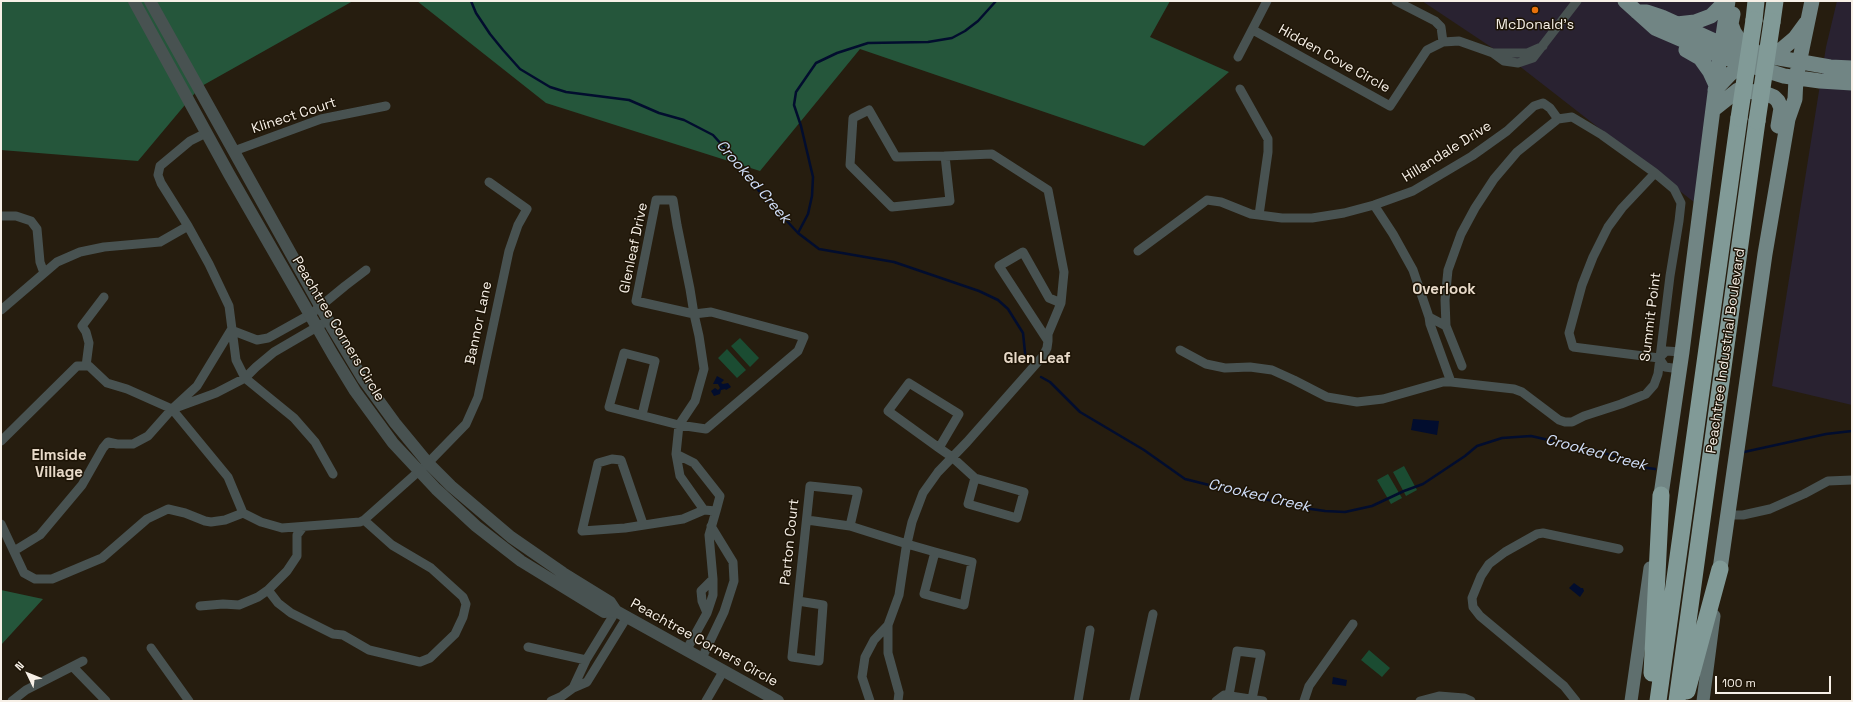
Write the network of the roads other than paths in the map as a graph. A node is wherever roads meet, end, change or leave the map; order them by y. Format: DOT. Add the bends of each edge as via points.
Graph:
graph roads {
  1 [pos="134,1"];
  2 [pos="150,1"];
  3 [pos="1267,1"];
  4 [pos="1396,1"];
  5 [pos="1577,1"];
  6 [pos="1626,1"];
  7 [pos="1727,1"];
  8 [pos="1734,1"];
  9 [pos="1756,1"];
  10 [pos="1775,1"];
  11 [pos="1812,1"];
  12 [pos="1636,12"];
  13 [pos="1808,18"];
  14 [pos="1676,24"];
  15 [pos="1253,30"];
  16 [pos="1444,42"];
  17 [pos="1718,51"];
  18 [pos="1238,57"];
  19 [pos="1761,60"];
  20 [pos="1852,64"];
  21 [pos="1852,68"];
  22 [pos="1804,75"];
  23 [pos="1852,83"];
  24 [pos="1715,88"];
  25 [pos="1240,89"];
  26 [pos="386,106"];
  27 [pos="1792,106"];
  28 [pos="1714,109"];
  29 [pos="1558,119"];
  30 [pos="206,133"];
  31 [pos="234,151"];
  32 [pos="945,156"];
  33 [pos="1655,173"];
  34 [pos="489,182"];
  35 [pos="1774,203"];
  36 [pos="1374,205"];
  37 [pos="1258,215"];
  38 [pos="1,216"];
  39 [pos="188,226"];
  40 [pos="1138,251"];
  41 [pos="366,270"];
  42 [pos="44,273"];
  43 [pos="104,297"];
  44 [pos="1061,303"];
  45 [pos="320,306"];
  46 [pos="1,310"];
  47 [pos="311,314"];
  48 [pos="694,314"];
  49 [pos="1429,317"];
  50 [pos="328,320"];
  51 [pos="1446,326"];
  52 [pos="317,327"];
  53 [pos="231,330"];
  54 [pos="268,338"];
  55 [pos="1048,341"];
  56 [pos="1180,350"];
  57 [pos="274,352"];
  58 [pos="1682,352"];
  59 [pos="1659,358"];
  60 [pos="86,366"];
  61 [pos="1462,366"];
  62 [pos="1680,369"];
  63 [pos="245,378"];
  64 [pos="1451,382"];
  65 [pos="172,409"];
  66 [pos="642,415"];
  67 [pos="679,425"];
  68 [pos="1,441"];
  69 [pos="939,448"];
  70 [pos="676,454"];
  71 [pos="952,457"];
  72 [pos="424,467"];
  73 [pos="334,474"];
  74 [pos="975,478"];
  75 [pos="1852,480"];
  76 [pos="1661,495"];
  77 [pos="704,510"];
  78 [pos="716,511"];
  79 [pos="243,513"];
  80 [pos="1728,515"];
  81 [pos="364,520"];
  82 [pos="807,520"];
  83 [pos="1,524"];
  84 [pos="643,524"];
  85 [pos="710,526"];
  86 [pos="850,526"];
  87 [pos="303,527"];
  88 [pos="907,544"];
  89 [pos="1619,549"];
  90 [pos="14,551"];
  91 [pos="935,552"];
  92 [pos="1720,569"];
  93 [pos="268,590"];
  94 [pos="798,601"];
  95 [pos="200,606"];
  96 [pos="616,611"];
  97 [pos="1153,614"];
  98 [pos="627,617"];
  99 [pos="1353,624"];
  100 [pos="888,625"];
  101 [pos="1090,630"];
  102 [pos="528,647"];
  103 [pos="151,648"];
  104 [pos="687,649"];
  105 [pos="702,658"];
  106 [pos="586,660"];
  107 [pos="83,661"];
  108 [pos="73,667"];
  109 [pos="724,670"];
  110 [pos="573,688"];
  111 [pos="1229,695"];
  112 [pos="1252,699"];
  113 [pos="12,701"];
  114 [pos="106,701"];
  115 [pos="189,701"];
  116 [pos="551,701"];
  117 [pos="706,701"];
  118 [pos="778,701"];
  119 [pos="870,701"];
  120 [pos="898,701"];
  121 [pos="1078,701"];
  122 [pos="1134,701"];
  123 [pos="1216,701"];
  124 [pos="1264,701"];
  125 [pos="1304,701"];
  126 [pos="1420,701"];
  127 [pos="1471,701"];
  128 [pos="1576,701"];
  129 [pos="1631,701"];
  130 [pos="1650,701"];
  131 [pos="1658,701"];
  132 [pos="1677,701"];
  133 [pos="1684,701"];
  134 [pos="1703,701"];
  1 -- 30 [label="street, Peachtree Corners Circle"];
  2 -- 31 [label="street, Peachtree Corners Circle"];
  3 -- 15 [label="street"];
  4 -- 16 [label="street" via="1435,21 1441,27"];
  5 -- 16 [label="street, Hidden Cove Circle" via="1533,58 1518,63 1504,61 1493,53 1459,41"];
  6 -- 12 [label="main road"];
  7 -- 14 [label="main road" via="1711,16 1695,22"];
  7 -- 17 [label="main road"];
  8 -- 19 [label="main road" via="1731,24 1734,32"];
  9 -- 131 [label="highway, Peachtree Industrial Boulevard, bridge"];
  10 -- 132 [label="highway, Peachtree Industrial Boulevard, bridge"];
  11 -- 13 [label="main road"];
  12 -- 14 [label="main road" via="1647,12"];
  12 -- 17 [label="main road" via="1659,30"];
  12 -- 24 [label="main road" via="1641,22 1653,34 1700,58 1707,67"];
  13 -- 19 [label="main road" via="1795,38 1782,49 1768,54"];
  13 -- 20 [label="main road" via="1809,42 1816,58 1822,62"];
  13 -- 22 [label="main road, Peachtree Industrial Boulevard"];
  14 -- 17 [label="main road"];
  15 -- 16 [label="street, Hidden Cove Circle" via="1390,106 1427,50"];
  15 -- 18 [label="street"];
  17 -- 19 [label="main road"];
  17 -- 19 [label="main road" via="1736,52"];
  17 -- 24 [label="main road"];
  19 -- 22 [label="main road"];
  19 -- 24 [label="main road" via="1726,77"];
  19 -- 27 [label="main road" via="1784,84"];
  21 -- 22 [label="main road" via="1830,67"];
  22 -- 23 [label="main road"];
  22 -- 27 [label="main road, Peachtree Industrial Boulevard"];
  22 -- 27 [label="main road" via="1811,86"];
  24 -- 28 [label="main road"];
  25 -- 37 [label="street" via="1268,138"];
  26 -- 31 [label="street, Klinect Court" via="321,119"];
  27 -- 35 [label="main road, Peachtree Industrial Boulevard"];
  28 -- 35 [label="main road" via="1738,90 1764,93 1778,101 1781,108 1766,191"];
  28 -- 58 [label="main road"];
  29 -- 33 [label="street, Summit Point" via="1572,117"];
  29 -- 36 [label="street, Hillandale Drive" via="1543,103 1534,106 1508,131 1472,156 1413,191"];
  29 -- 51 [label="street" via="1517,152 1494,179 1461,234 1448,270"];
  30 -- 39 [label="street" via="190,141 160,166 158,175 160,183"];
  30 -- 47 [label="street, Peachtree Corners Circle"];
  31 -- 45 [label="street, Peachtree Corners Circle"];
  32 -- 32 [label="street" via="896,157 869,110 853,118 850,165 892,207 950,201"];
  32 -- 44 [label="street" via="992,154 1048,190 1064,272"];
  33 -- 59 [label="street, Summit Point" via="1674,189 1680,203"];
  33 -- 59 [label="street" via="1608,227 1582,285 1569,333 1573,347"];
  34 -- 72 [label="street, Bannor Lane" via="527,209 509,251 478,397 466,424"];
  35 -- 80 [label="main road, Peachtree Industrial Boulevard"];
  36 -- 37 [label="street, Hillandale Drive" via="1312,218"];
  36 -- 49 [label="street" via="1413,270"];
  37 -- 40 [label="street, Hillandale Drive" via="1222,202 1207,200"];
  38 -- 42 [label="street" via="16,216 31,221 37,229 40,262"];
  39 -- 42 [label="street" via="160,242 80,252 57,262"];
  39 -- 53 [label="street" via="229,306"];
  41 -- 45 [label="street"];
  42 -- 46 [label="street"];
  43 -- 60 [label="street" via="82,326 89,343"];
  44 -- 55 [label="street" via="1048,334"];
  44 -- 55 [label="street" via="1049,298 1023,252 999,266"];
  45 -- 47 [label="street"];
  45 -- 50 [label="street, Peachtree Corners Circle"];
  47 -- 52 [label="street, Peachtree Corners Circle"];
  47 -- 54 [label="street"];
  48 -- 48 [label="street, Glenleaf Drive" via="673,200 656,200 636,302"];
  48 -- 67 [label="street, Glenleaf Drive" via="704,369 695,401"];
  48 -- 67 [label="street, Glenleaf Drive" via="710,312 804,337 798,351 706,429"];
  49 -- 51 [label="street"];
  49 -- 64 [label="street"];
  50 -- 52 [label="street"];
  50 -- 72 [label="street, Peachtree Corners Circle" via="363,379"];
  51 -- 61 [label="street"];
  52 -- 57 [label="street"];
  52 -- 72 [label="street, Peachtree Corners Circle" via="370,412"];
  53 -- 54 [label="street" via="257,340"];
  53 -- 63 [label="street" via="236,360"];
  53 -- 65 [label="street" via="197,386"];
  54 -- 57 [label="street" via="267,345"];
  55 -- 71 [label="street" via="1044,356"];
  56 -- 64 [label="street, Summit Point" via="1206,364 1225,368 1250,367 1272,370 1327,397 1357,402 1383,399"];
  57 -- 63 [label="street"];
  58 -- 59 [label="street" via="1666,351"];
  58 -- 62 [label="main road"];
  59 -- 62 [label="street" via="1665,367"];
  59 -- 64 [label="street, Summit Point" via="1658,374 1654,385 1646,394 1572,422 1559,420 1522,392 1514,389"];
  60 -- 65 [label="street" via="107,383 127,388"];
  60 -- 68 [label="street" via="77,366"];
  62 -- 76 [label="main road"];
  63 -- 65 [label="street" via="216,393"];
  63 -- 73 [label="street" via="294,418 315,442"];
  65 -- 79 [label="street" via="228,477"];
  65 -- 90 [label="street" via="148,436 132,444 108,442 82,485 40,535"];
  66 -- 66 [label="street, Glenleaf Drive" via="610,407 624,353 655,361"];
  66 -- 67 [label="street, Glenleaf Drive"];
  67 -- 70 [label="street, Glenleaf Drive"];
  69 -- 69 [label="street" via="959,414 909,383 888,411"];
  69 -- 71 [label="street"];
  70 -- 77 [label="street, Glenleaf Drive" via="680,476"];
  70 -- 78 [label="street" via="694,463 720,496"];
  71 -- 74 [label="street"];
  71 -- 88 [label="street" via="923,493"];
  72 -- 81 [label="street"];
  72 -- 96 [label="street, Peachtree Corners Circle" via="476,526 521,561 604,612"];
  74 -- 74 [label="street" via="968,504 1017,518 1024,492"];
  75 -- 80 [label="street" via="1828,481 1770,509 1743,516"];
  76 -- 129 [label="main road"];
  76 -- 130 [label="highway"];
  77 -- 78 [label="street"];
  77 -- 84 [label="street" via="683,519"];
  78 -- 85 [label="street"];
  79 -- 87 [label="street" via="273,526"];
  79 -- 90 [label="street" via="211,522 168,509 147,519 102,558 52,579 35,579 24,573"];
  80 -- 92 [label="main road, Peachtree Industrial Boulevard"];
  81 -- 87 [label="street"];
  81 -- 93 [label="street" via="392,545 431,568 463,597 466,604 455,634 430,658 420,662 369,650 344,635 333,634 291,613 278,603"];
  82 -- 86 [label="street"];
  82 -- 86 [label="street, Parton Court" via="810,486 858,491"];
  82 -- 94 [label="street, Parton Court"];
  83 -- 90 [label="street"];
  84 -- 84 [label="street" via="582,532 598,462 621,460"];
  85 -- 104 [label="street" via="713,595 707,613"];
  85 -- 105 [label="street" via="733,562 734,581 724,612"];
  86 -- 88 [label="street"];
  87 -- 93 [label="street" via="297,535 295,560"];
  88 -- 91 [label="street"];
  88 -- 100 [label="street" via="899,594"];
  89 -- 128 [label="street" via="1537,534 1489,564 1472,598 1473,607 1480,616 1564,686"];
  91 -- 91 [label="street" via="972,562 964,604 924,594"];
  92 -- 133 [label="highway"];
  92 -- 134 [label="main road, Peachtree Industrial Boulevard"];
  93 -- 95 [label="street" via="239,605"];
  94 -- 94 [label="street, Parton Court" via="823,605 819,661 792,657"];
  96 -- 98 [label="street, Peachtree Corners Circle"];
  96 -- 106 [label="street"];
  97 -- 122 [label="street"];
  98 -- 104 [label="street, Peachtree Corners Circle"];
  98 -- 110 [label="street" via="587,682"];
  99 -- 125 [label="street" via="1310,686"];
  100 -- 119 [label="street" via="874,640 865,657 862,677"];
  100 -- 120 [label="street" via="888,653"];
  101 -- 121 [label="street"];
  102 -- 106 [label="street"];
  103 -- 115 [label="street"];
  104 -- 105 [label="street, Peachtree Corners Circle"];
  105 -- 109 [label="street, Peachtree Corners Circle"];
  106 -- 110 [label="street"];
  107 -- 108 [label="street"];
  108 -- 113 [label="street" via="26,690"];
  108 -- 114 [label="street"];
  109 -- 117 [label="street"];
  109 -- 118 [label="street, Peachtree Corners Circle"];
  110 -- 116 [label="street"];
  111 -- 112 [label="street"];
  111 -- 112 [label="street" via="1238,651 1261,654"];
  111 -- 123 [label="street" via="1224,695"];
  112 -- 124 [label="street"];
  126 -- 127 [label="street" via="1439,696"];
}
